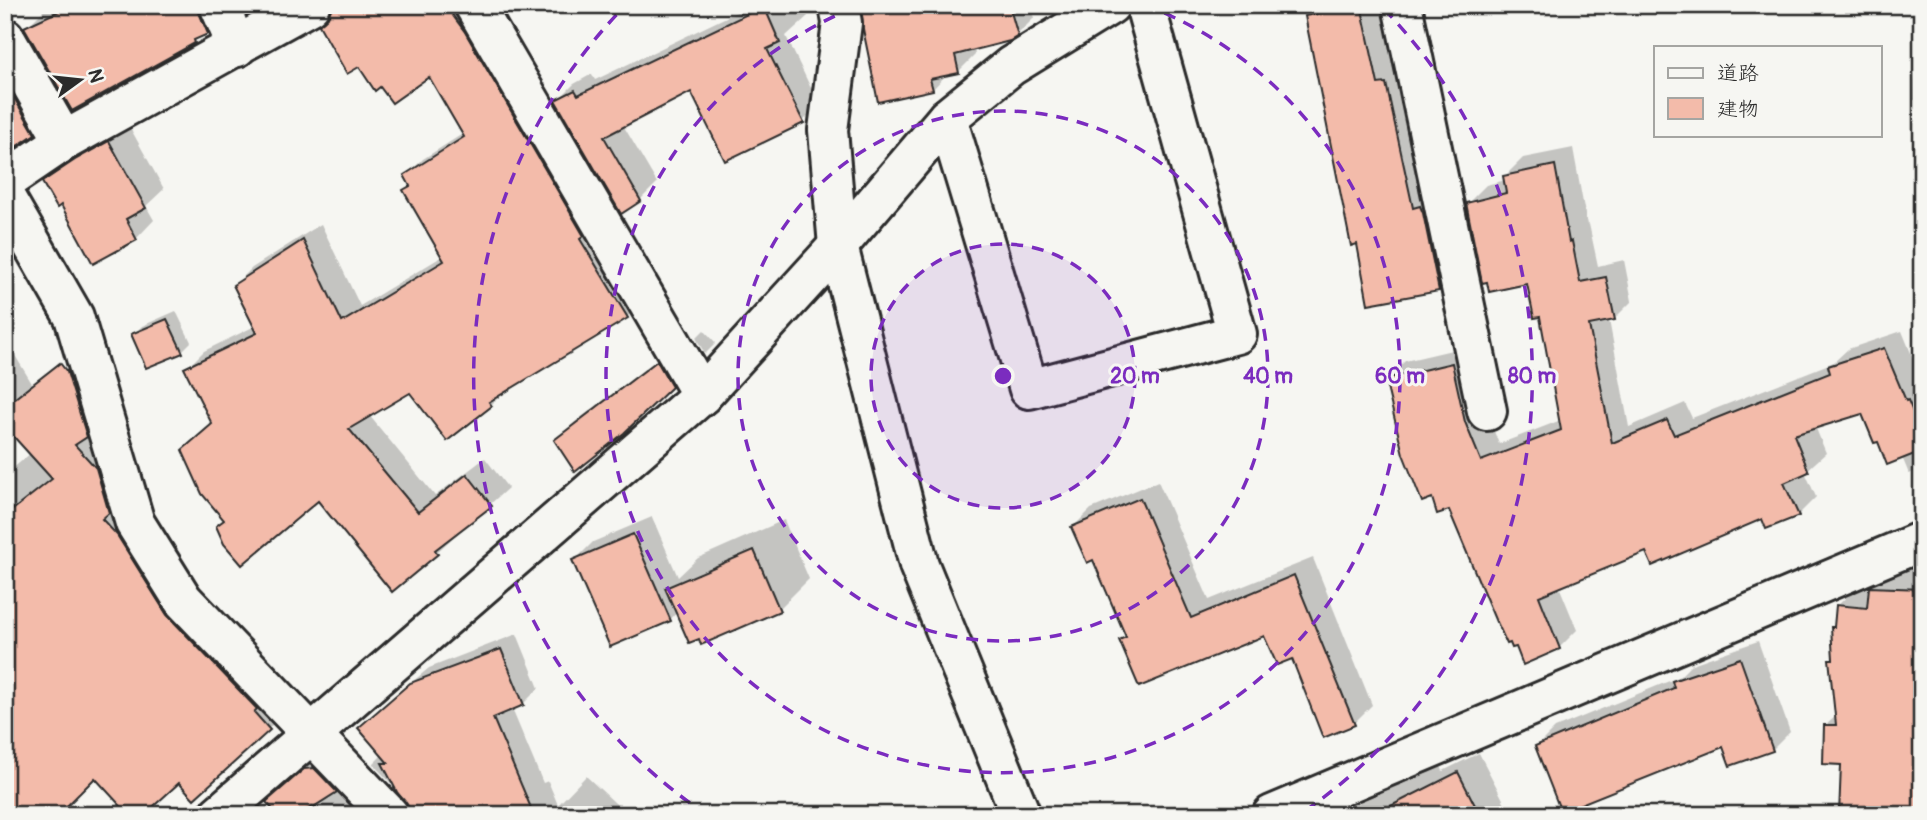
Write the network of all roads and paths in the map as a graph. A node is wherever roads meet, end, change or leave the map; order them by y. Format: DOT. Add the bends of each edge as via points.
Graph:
graph roads {
  1 [pos="219,5"];
  2 [pos="310,5"];
  3 [pos="474,5"];
  4 [pos="839,5"];
  5 [pos="1110,5"];
  6 [pos="1145,5"];
  7 [pos="1402,5"];
  8 [pos="5,38"];
  9 [pos="237,47"];
  10 [pos="947,118"];
  11 [pos="64,141"];
  12 [pos="5,181"];
  13 [pos="5,197"];
  14 [pos="838,246"];
  15 [pos="702,395"];
  16 [pos="1487,411"];
  17 [pos="1922,541"];
  18 [pos="312,734"];
  19 [pos="218,815"];
  20 [pos="389,815"];
  21 [pos="1021,815"];
  22 [pos="1272,815"];
  1 -- 9 [label="street"];
  2 -- 9 [label="street"];
  3 -- 15 [label="street"];
  4 -- 14 [label="street" via="842,23 828,130"];
  5 -- 10 [label="street" via="1011,66"];
  6 -- 10 [label="street" via="1237,334 1029,389"];
  7 -- 16 [label="street"];
  8 -- 11 [label="street"];
  9 -- 11 [label="street"];
  10 -- 14 [label="street"];
  11 -- 12 [label="street"];
  13 -- 18 [label="street" via="74,317 135,523 183,600"];
  14 -- 15 [label="street"];
  14 -- 21 [label="street" via="919,565"];
  15 -- 18 [label="street"];
  17 -- 22 [label="street"];
  18 -- 19 [label="street"];
  18 -- 20 [label="street"];
}
